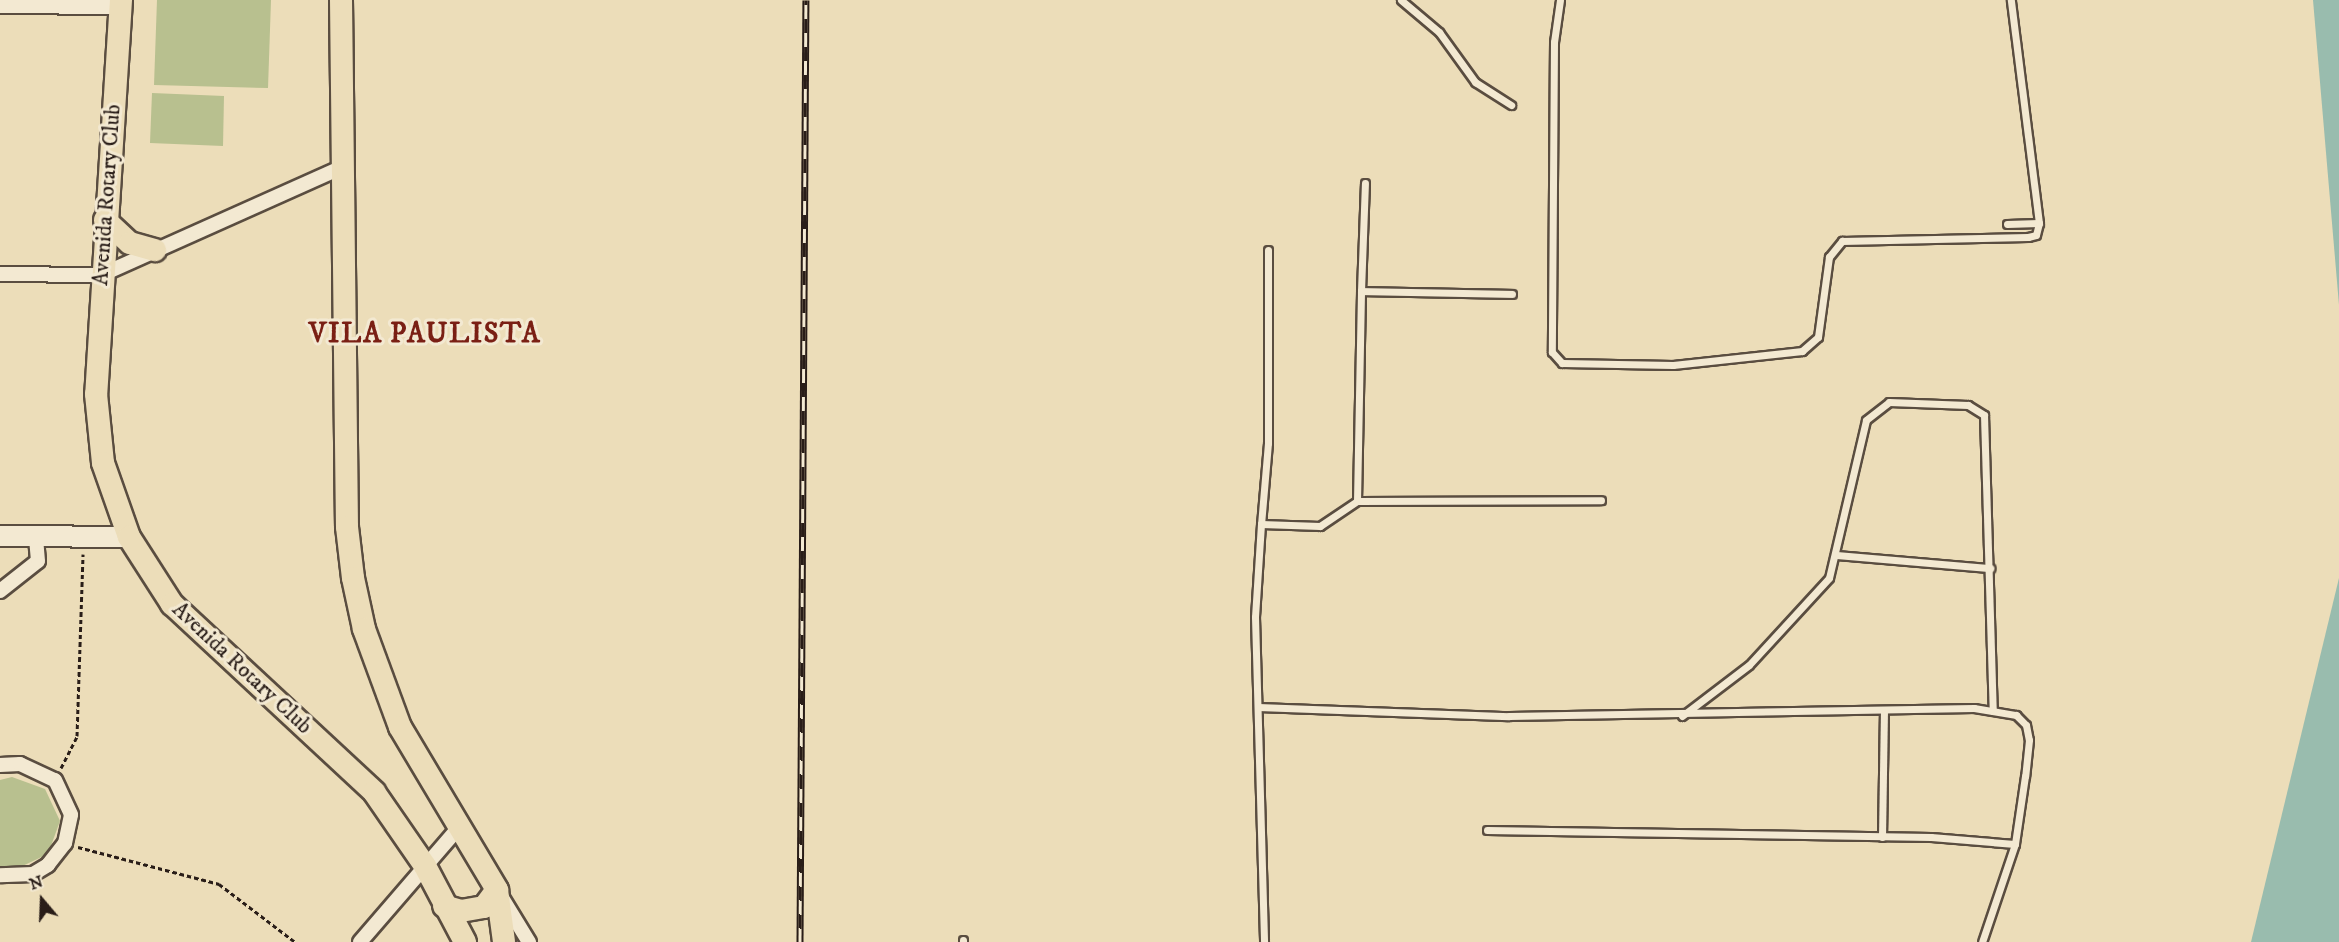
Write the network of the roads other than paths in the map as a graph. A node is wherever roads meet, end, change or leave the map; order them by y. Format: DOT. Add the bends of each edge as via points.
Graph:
graph roads {
  1 [pos="341,0"];
  2 [pos="1401,0"];
  3 [pos="1560,0"];
  4 [pos="2011,0"];
  5 [pos="121,4"];
  6 [pos="0,6"];
  7 [pos="1511,105"];
  8 [pos="342,167"];
  9 [pos="1365,183"];
  10 [pos="105,220"];
  11 [pos="2039,223"];
  12 [pos="2007,224"];
  13 [pos="155,250"];
  14 [pos="1268,250"];
  15 [pos="0,274"];
  16 [pos="101,275"];
  17 [pos="1361,291"];
  18 [pos="1512,294"];
  19 [pos="1601,500"];
  20 [pos="1357,501"];
  21 [pos="1261,524"];
  22 [pos="0,536"];
  23 [pos="36,536"];
  24 [pos="129,537"];
  25 [pos="1837,555"];
  26 [pos="1990,568"];
  27 [pos="0,591"];
  28 [pos="1258,707"];
  29 [pos="1884,711"];
  30 [pos="1993,711"];
  31 [pos="1682,716"];
  32 [pos="0,765"];
  33 [pos="460,826"];
  34 [pos="1487,830"];
  35 [pos="1882,837"];
  36 [pos="2015,844"];
  37 [pos="425,866"];
  38 [pos="0,875"];
  39 [pos="497,890"];
  40 [pos="444,906"];
  41 [pos="360,942"];
  42 [pos="465,942"];
  43 [pos="504,942"];
  44 [pos="529,942"];
  45 [pos="1264,942"];
  46 [pos="1982,942"];
  1 -- 8 [label="main road"];
  2 -- 7 [label="lane" via="1439,32 1475,82"];
  3 -- 11 [label="lane" via="1554,42 1552,352 1562,363 1673,365 1802,351 1818,337 1830,257 1842,241 2028,237 2036,235"];
  4 -- 11 [label="lane"];
  5 -- 6 [label="street"];
  5 -- 10 [label="main road, Avenida Rotary Club"];
  8 -- 13 [label="street"];
  8 -- 33 [label="main road" via="353,578 364,629 400,727"];
  9 -- 17 [label="lane"];
  10 -- 13 [label="main road" via="130,243"];
  10 -- 16 [label="main road, Avenida Rotary Club"];
  11 -- 12 [label="lane"];
  13 -- 16 [label="street"];
  14 -- 21 [label="lane" via="1268,443"];
  15 -- 16 [label="street"];
  16 -- 24 [label="main road, Avenida Rotary Club" via="96,394 103,463"];
  17 -- 18 [label="lane"];
  17 -- 20 [label="lane"];
  19 -- 20 [label="lane"];
  20 -- 21 [label="lane" via="1320,526"];
  21 -- 28 [label="lane"];
  22 -- 23 [label="street"];
  23 -- 24 [label="street"];
  23 -- 27 [label="street" via="38,561"];
  24 -- 37 [label="main road, Avenida Rotary Club" via="172,604 374,792"];
  25 -- 26 [label="lane"];
  25 -- 26 [label="lane" via="1866,420 1875,408 1888,402 1968,405 1979,408 1986,428"];
  25 -- 31 [label="lane" via="1822,587 1779,636 1722,688"];
  26 -- 30 [label="lane"];
  28 -- 31 [label="lane"];
  28 -- 45 [label="lane"];
  29 -- 30 [label="lane"];
  29 -- 31 [label="lane"];
  29 -- 35 [label="lane"];
  30 -- 36 [label="lane" via="2016,715 2026,725 2029,740"];
  32 -- 38 [label="street" via="20,764 55,780 70,816 65,843 48,866 33,874"];
  33 -- 37 [label="street"];
  33 -- 39 [label="main road"];
  34 -- 35 [label="lane"];
  35 -- 36 [label="lane"];
  36 -- 46 [label="lane"];
  37 -- 40 [label="main road, Avenida Rotary Club"];
  37 -- 41 [label="street"];
  39 -- 40 [label="main road" via="484,907 461,911"];
  39 -- 43 [label="main road"];
  39 -- 44 [label="street"];
  40 -- 42 [label="main road, Avenida Rotary Club"];
}
